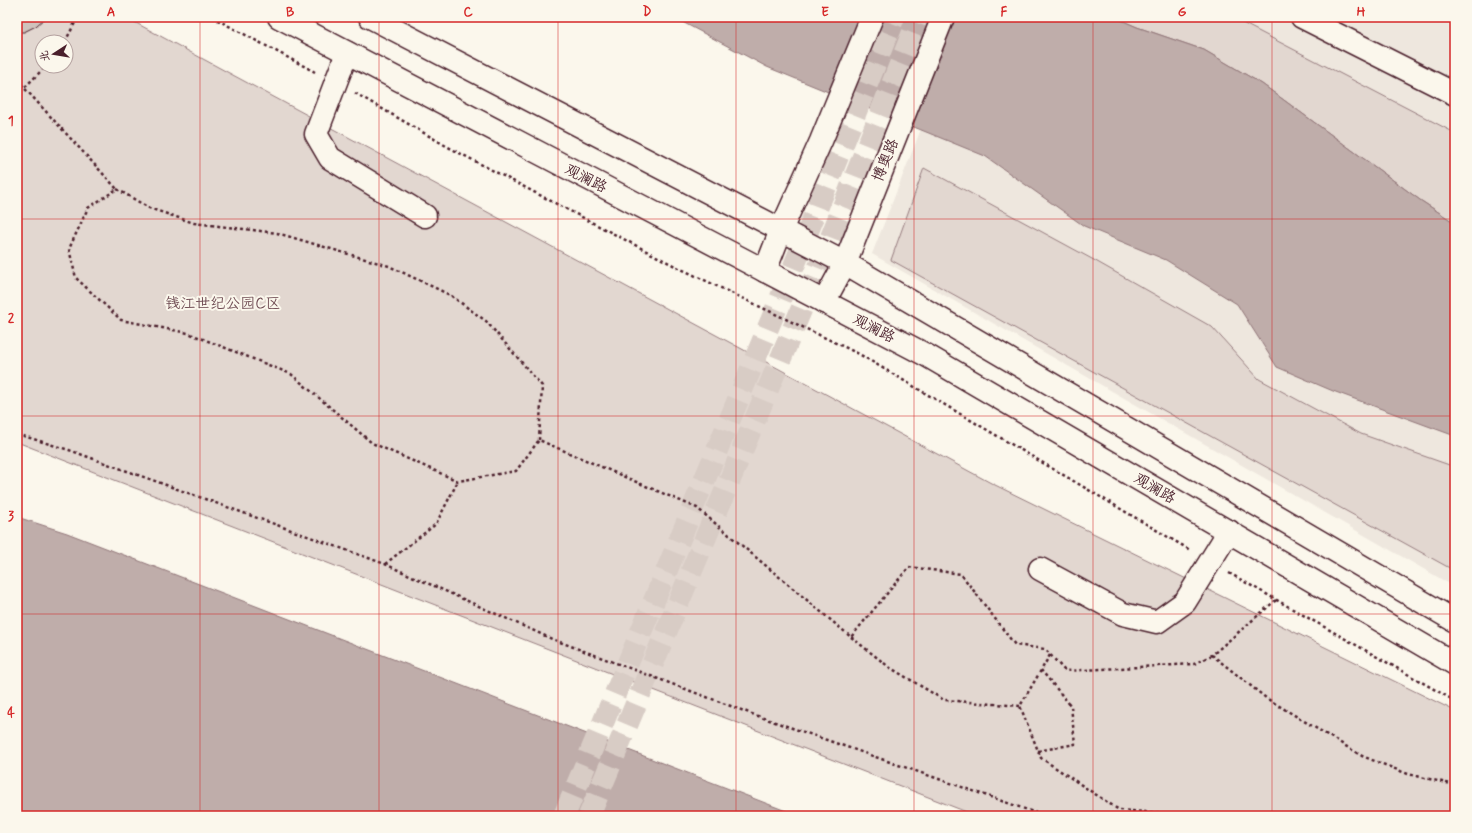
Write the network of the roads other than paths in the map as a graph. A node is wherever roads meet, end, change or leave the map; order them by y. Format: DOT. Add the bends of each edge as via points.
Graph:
graph roads {
  1 [pos="279,17"];
  2 [pos="370,17"];
  3 [pos="872,17"];
  4 [pos="943,17"];
  5 [pos="1302,17"];
  6 [pos="347,53"];
  7 [pos="1455,94"];
  8 [pos="425,216"];
  9 [pos="781,230"];
  10 [pos="845,263"];
  11 [pos="765,271"];
  12 [pos="824,302"];
  13 [pos="1229,531"];
  14 [pos="1040,569"];
  15 [pos="1455,621"];
  16 [pos="1455,664"];
  1 -- 6 [label="main road, 观澜路"];
  2 -- 9 [label="main road"];
  3 -- 9 [label="main road"];
  4 -- 10 [label="main road, 博奥路"];
  5 -- 7 [label="main road"];
  6 -- 8 [label="main road" via="316,134 330,158"];
  6 -- 11 [label="main road, 观澜路"];
  9 -- 10 [label="main road"];
  9 -- 11 [label="main road"];
  10 -- 12 [label="main road, 博奥路"];
  10 -- 15 [label="main road"];
  11 -- 12 [label="main road, 观澜路"];
  12 -- 13 [label="main road, 观澜路" via="926,355"];
  13 -- 14 [label="main road" via="1185,602 1157,622 1123,614"];
  13 -- 16 [label="main road, 观澜路"];
}
